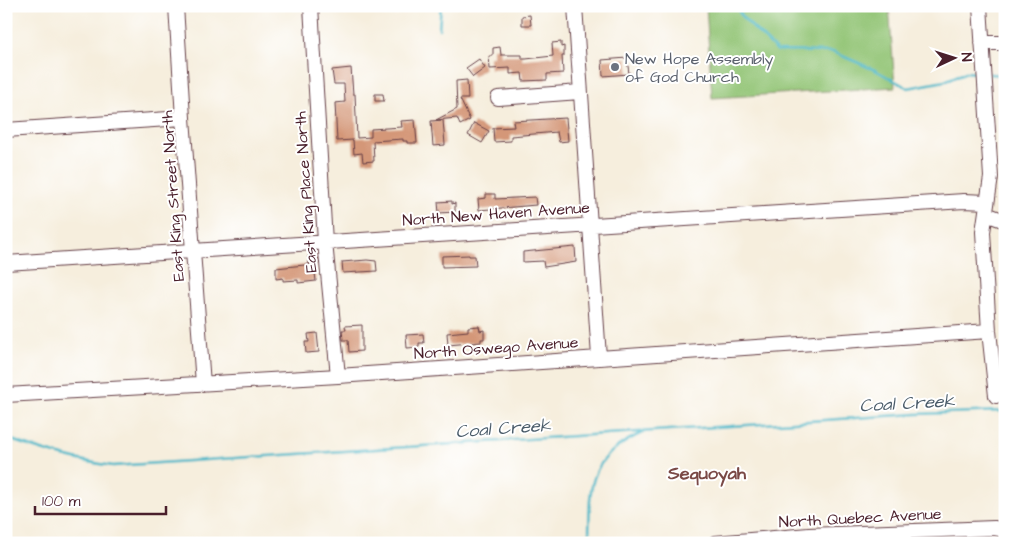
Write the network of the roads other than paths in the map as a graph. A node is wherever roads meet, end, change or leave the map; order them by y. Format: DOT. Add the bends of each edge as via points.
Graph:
graph roads {
  1 [pos="176,6"];
  2 [pos="311,6"];
  3 [pos="575,6"];
  4 [pos="980,6"];
  5 [pos="1005,43"];
  6 [pos="982,44"];
  7 [pos="580,92"];
  8 [pos="498,98"];
  9 [pos="183,118"];
  10 [pos="6,130"];
  11 [pos="987,208"];
  12 [pos="1005,221"];
  13 [pos="589,224"];
  14 [pos="325,242"];
  15 [pos="194,250"];
  16 [pos="6,263"];
  17 [pos="988,331"];
  18 [pos="599,357"];
  19 [pos="338,376"];
  20 [pos="203,384"];
  21 [pos="6,395"];
  22 [pos="996,396"];
  23 [pos="1005,532"];
  24 [pos="761,541"];
  25 [pos="715,543"];
  1 -- 9 [label="street, East King Street North"];
  2 -- 14 [label="street, East King Place North"];
  3 -- 7 [label="street"];
  4 -- 6 [label="street"];
  5 -- 6 [label="street"];
  6 -- 11 [label="street" via="991,177"];
  7 -- 8 [label="street"];
  7 -- 13 [label="street"];
  9 -- 10 [label="street"];
  9 -- 15 [label="street, East King Street North"];
  11 -- 12 [label="street, North New Haven Avenue"];
  11 -- 13 [label="street, North New Haven Avenue" via="964,201"];
  11 -- 17 [label="street" via="982,232"];
  13 -- 14 [label="street, North New Haven Avenue"];
  13 -- 18 [label="street"];
  14 -- 15 [label="street, North New Haven Avenue"];
  14 -- 19 [label="street, East King Place North"];
  15 -- 16 [label="street, North New Haven Avenue"];
  15 -- 20 [label="street, East King Street North"];
  17 -- 18 [label="street, North Oswego Avenue"];
  17 -- 22 [label="street"];
  18 -- 19 [label="street, North Oswego Avenue"];
  19 -- 20 [label="street, North Oswego Avenue"];
  20 -- 21 [label="street, North Oswego Avenue"];
  23 -- 24 [label="street, North Quebec Avenue" via="994,528 808,535"];
  24 -- 25 [label="street, North Quebec Avenue"];
}
